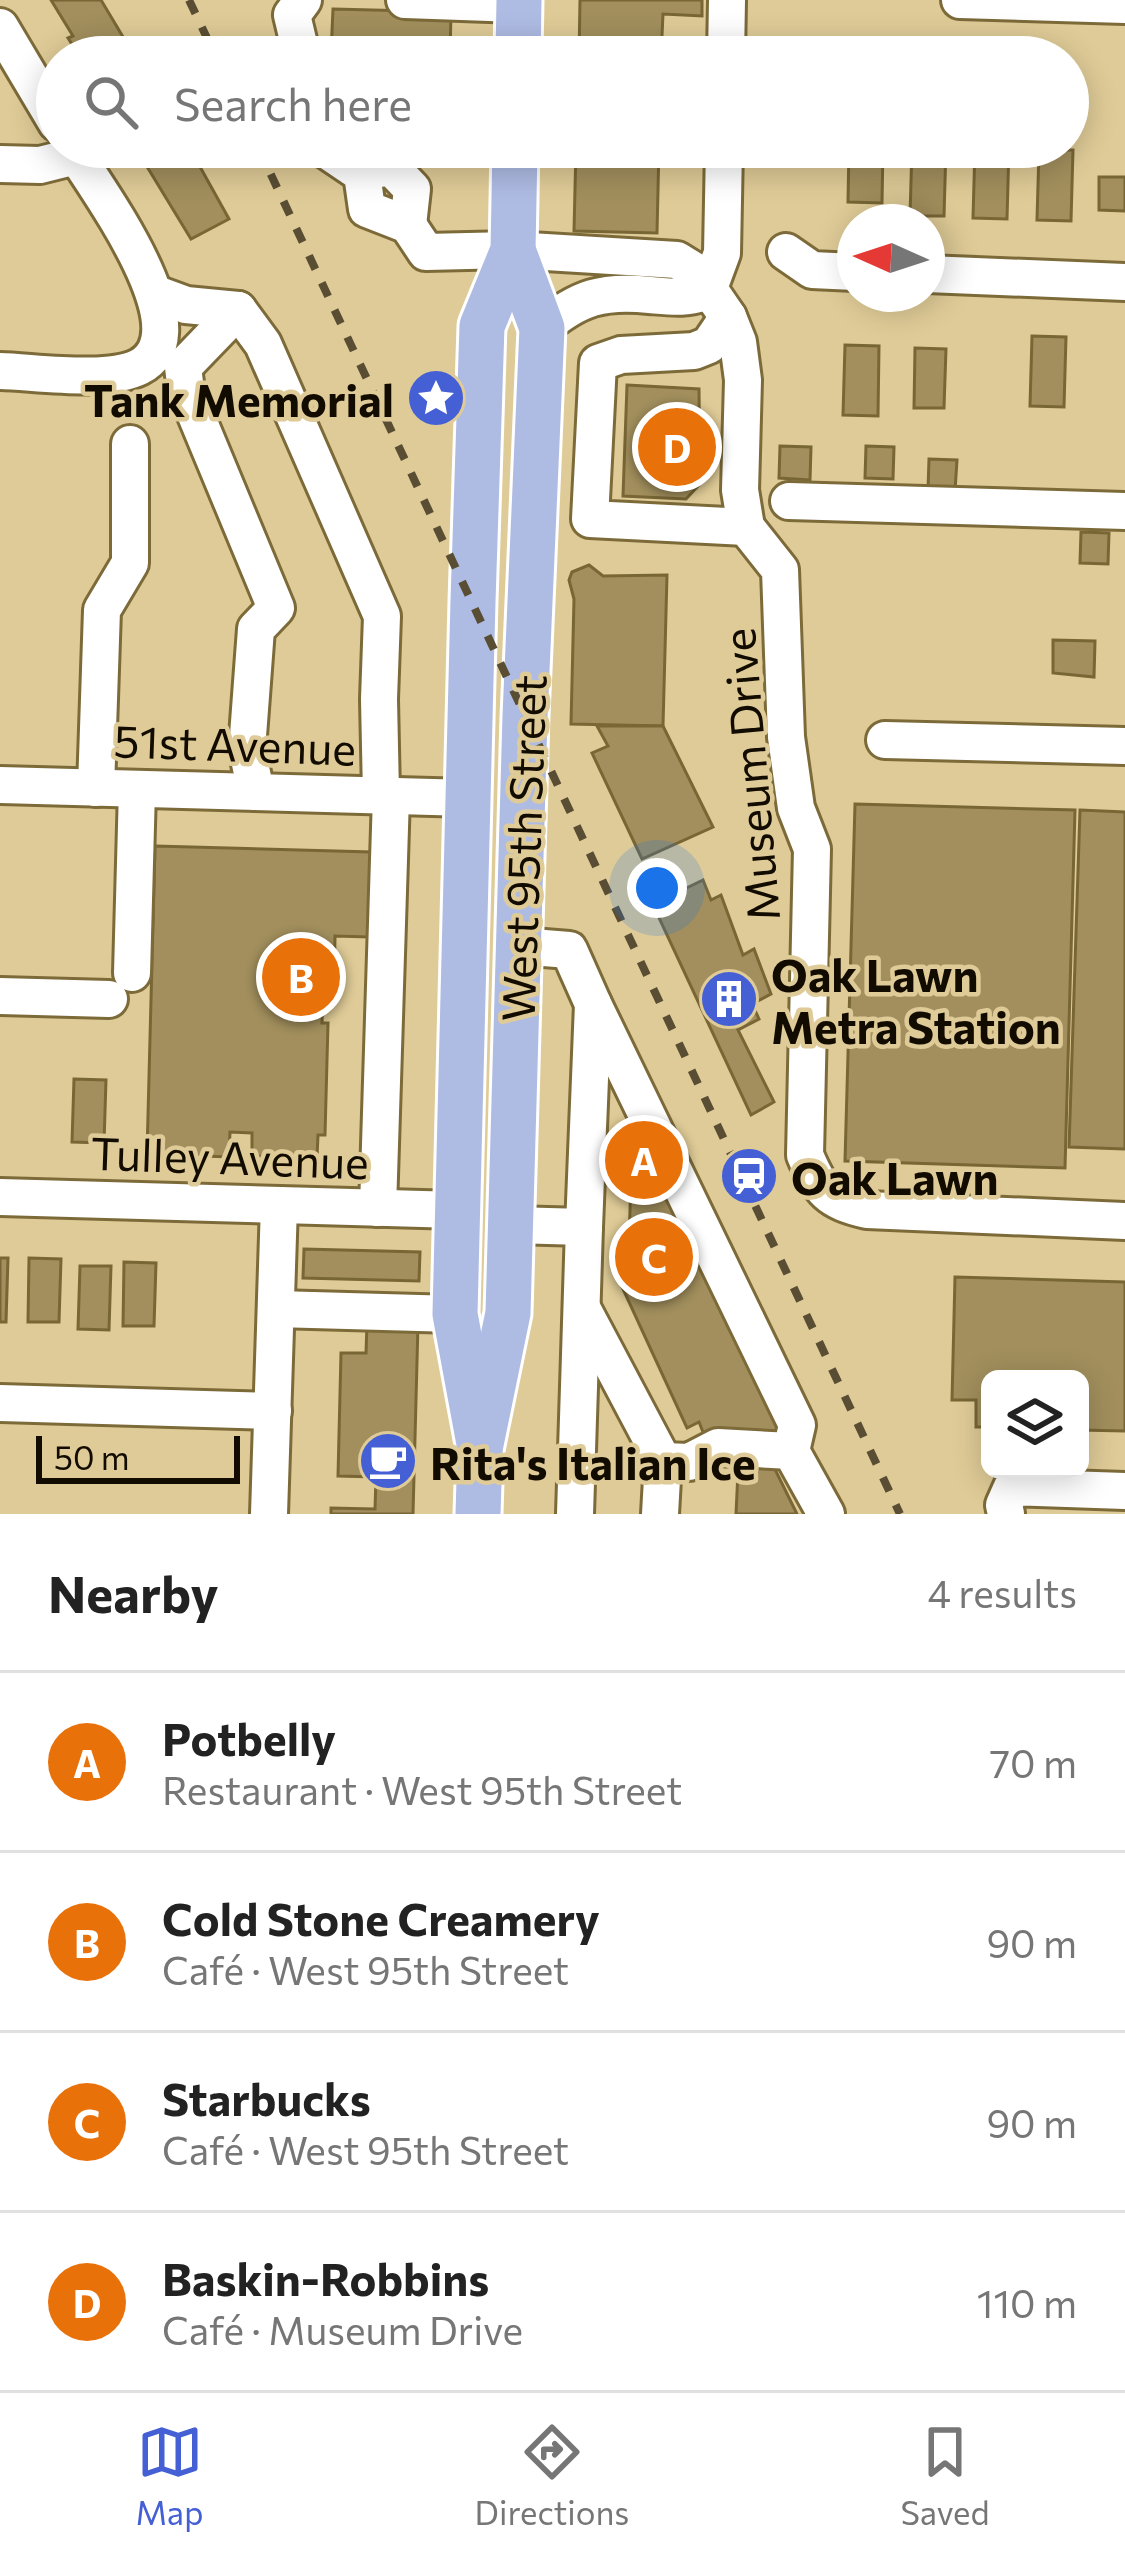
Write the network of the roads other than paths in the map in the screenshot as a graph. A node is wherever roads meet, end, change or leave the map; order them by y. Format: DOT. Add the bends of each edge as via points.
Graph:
graph roads {
  1 [pos="405,0"];
  2 [pos="727,0"];
  3 [pos="960,0"];
  4 [pos="519,2"];
  5 [pos="291,5"];
  6 [pos="1125,5"];
  7 [pos="0,27"];
  8 [pos="298,36"];
  9 [pos="518,36"];
  10 [pos="726,36"];
  11 [pos="36,88"];
  12 [pos="0,164"];
  13 [pos="36,165"];
  14 [pos="84,168"];
  15 [pos="353,168"];
  16 [pos="383,168"];
  17 [pos="392,168"];
  18 [pos="515,168"];
  19 [pos="724,168"];
  20 [pos="513,250"];
  21 [pos="786,252"];
  22 [pos="837,271"];
  23 [pos="945,275"];
  24 [pos="1125,282"];
  25 [pos="156,293"];
  26 [pos="718,304"];
  27 [pos="238,310"];
  28 [pos="542,328"];
  29 [pos="0,371"];
  30 [pos="130,444"];
  31 [pos="789,501"];
  32 [pos="1125,511"];
  33 [pos="746,526"];
  34 [pos="885,740"];
  35 [pos="1125,746"];
  36 [pos="0,785"];
  37 [pos="96,788"];
  38 [pos="137,789"];
  39 [pos="256,792"];
  40 [pos="386,795"];
  41 [pos="468,798"];
  42 [pos="519,946"];
  43 [pos="0,996"];
  44 [pos="592,1004"];
  45 [pos="0,1197"];
  46 [pos="279,1205"];
  47 [pos="378,1208"];
  48 [pos="458,1210"];
  49 [pos="1125,1221"];
  50 [pos="512,1226"];
  51 [pos="584,1228"];
  52 [pos="581,1306"];
  53 [pos="276,1310"];
  54 [pos="454,1314"];
  55 [pos="0,1403"];
  56 [pos="272,1411"];
  57 [pos="480,1449"];
  58 [pos="791,1451"];
  59 [pos="663,1461"];
  60 [pos="1125,1491"];
  61 [pos="269,1514"];
  62 [pos="478,1514"];
  63 [pos="575,1514"];
  64 [pos="660,1514"];
  65 [pos="826,1514"];
  66 [pos="1006,1514"];
  1 -- 4 [label="street"];
  2 -- 10 [label="street"];
  3 -- 6 [label="street"];
  4 -- 9 [label="main road"];
  5 -- 8 [label="street"];
  7 -- 11 [label="street"];
  12 -- 13 [label="street"];
  14 -- 25 [label="street"];
  15 -- 16 [label="street"];
  17 -- 20 [label="street" via="412,189 408,225 426,252"];
  18 -- 20 [label="main road, West 95th Street"];
  19 -- 26 [label="street"];
  20 -- 26 [label="street" via="677,260 690,265"];
  20 -- 28 [label="main road, West 95th Street"];
  20 -- 41 [label="main road, West 95th Street" via="482,326"];
  21 -- 22 [label="street" via="812,270"];
  23 -- 24 [label="street"];
  25 -- 27 [label="street"];
  25 -- 29 [label="street" via="161,334 140,367"];
  26 -- 28 [label="street" via="593,296"];
  26 -- 33 [label="street" via="738,342"];
  26 -- 33 [label="street" via="709,344 598,363 590,519"];
  27 -- 39 [label="street" via="183,367 276,608 256,629 247,749"];
  27 -- 40 [label="street" via="263,344 382,616"];
  28 -- 42 [label="main road, West 95th Street"];
  30 -- 37 [label="street" via="130,563 102,610"];
  31 -- 32 [label="street"];
  33 -- 49 [label="street, Museum Drive" via="780,570 786,737 796,808 812,850 805,1155 818,1186 866,1210"];
  34 -- 35 [label="street"];
  36 -- 37 [label="street, 51st Avenue"];
  37 -- 38 [label="street, 51st Avenue"];
  38 -- 39 [label="street, 51st Avenue"];
  38 -- 43 [label="street" via="121,986"];
  39 -- 40 [label="street, 51st Avenue"];
  40 -- 41 [label="street, 51st Avenue"];
  40 -- 47 [label="street"];
  41 -- 48 [label="main road, West 95th Street"];
  42 -- 44 [label="street" via="569,950"];
  42 -- 50 [label="main road, West 95th Street"];
  44 -- 51 [label="street"];
  44 -- 58 [label="street" via="797,1425"];
  45 -- 46 [label="street, Tulley Avenue"];
  46 -- 47 [label="street, Tulley Avenue"];
  46 -- 53 [label="street"];
  47 -- 48 [label="street, Tulley Avenue"];
  48 -- 54 [label="main road, West 95th Street"];
  50 -- 51 [label="street"];
  50 -- 57 [label="main road, West 95th Street" via="508,1313"];
  51 -- 52 [label="street"];
  52 -- 59 [label="street"];
  52 -- 63 [label="street"];
  53 -- 54 [label="street"];
  53 -- 56 [label="street"];
  54 -- 57 [label="main road, West 95th Street"];
  55 -- 56 [label="street"];
  56 -- 61 [label="street"];
  57 -- 62 [label="main road, West 95th Street"];
  58 -- 59 [label="street" via="718,1447 689,1462"];
  58 -- 65 [label="street"];
  59 -- 64 [label="street"];
  60 -- 66 [label="street" via="1012,1487"];
}
